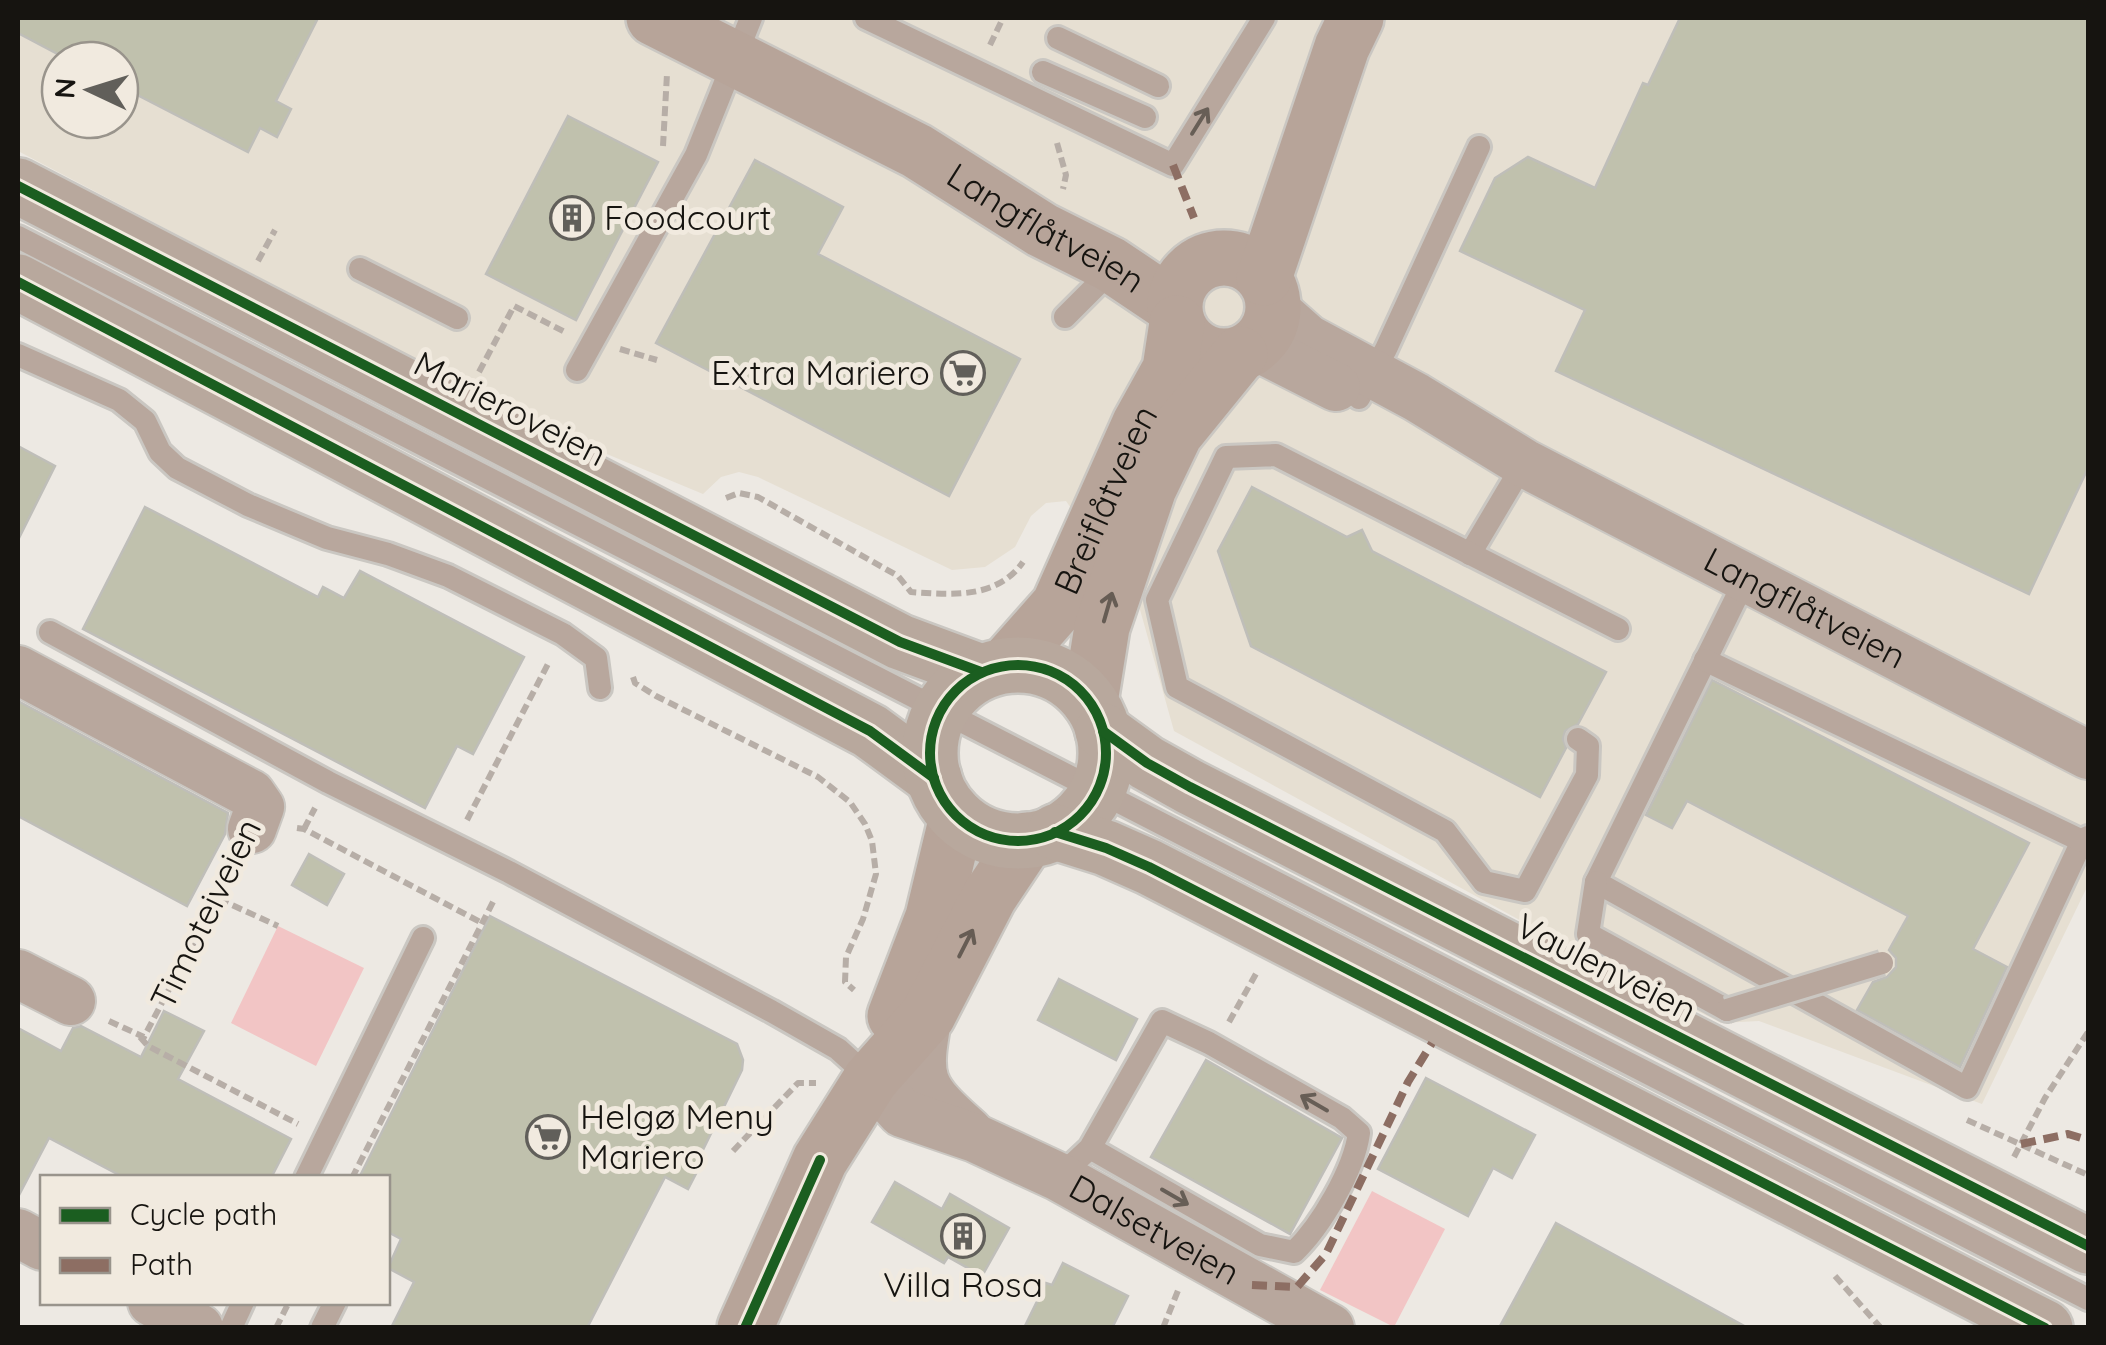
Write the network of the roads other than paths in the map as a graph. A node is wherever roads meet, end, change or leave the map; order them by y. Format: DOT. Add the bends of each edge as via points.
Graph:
graph roads {
  1 [pos="654,18"];
  2 [pos="866,18"];
  3 [pos="1264,18"];
  4 [pos="1349,32"];
  5 [pos="743,37"];
  6 [pos="1058,38"];
  7 [pos="1043,72"];
  8 [pos="1158,86"];
  9 [pos="1145,118"];
  10 [pos="1479,147"];
  11 [pos="18,186"];
  12 [pos="18,237"];
  13 [pos="1115,254"];
  14 [pos="360,269"];
  15 [pos="18,282"];
  16 [pos="1224,305"];
  17 [pos="1065,317"];
  18 [pos="457,318"];
  19 [pos="18,355"];
  20 [pos="576,370"];
  21 [pos="1366,386"];
  22 [pos="1524,463"];
  23 [pos="1470,554"];
  24 [pos="1746,578"];
  25 [pos="1618,629"];
  26 [pos="50,632"];
  27 [pos="1704,660"];
  28 [pos="993,669"];
  29 [pos="18,670"];
  30 [pos="600,688"];
  31 [pos="939,714"];
  32 [pos="1096,717"];
  33 [pos="1578,739"];
  34 [pos="2088,755"];
  35 [pos="1097,791"];
  36 [pos="945,798"];
  37 [pos="256,822"];
  38 [pos="1041,836"];
  39 [pos="2085,839"];
  40 [pos="1596,882"];
  41 [pos="423,938"];
  42 [pos="1882,963"];
  43 [pos="18,974"];
  44 [pos="71,1001"];
  45 [pos="928,1014"];
  46 [pos="844,1081"];
  47 [pos="975,1138"];
  48 [pos="1074,1163"];
  49 [pos="307,1175"];
  50 [pos="18,1233"];
  51 [pos="40,1245"];
  52 [pos="2088,1246"];
  53 [pos="2088,1299"];
  54 [pos="157,1305"];
  55 [pos="242,1305"];
  56 [pos="334,1305"];
  57 [pos="199,1328"];
  58 [pos="231,1328"];
  59 [pos="322,1328"];
  60 [pos="745,1328"];
  61 [pos="1330,1328"];
  62 [pos="2045,1328"];
  1 -- 5 [label="street, Langflåtveien"];
  2 -- 3 [label="lane, one-way" via="1173,165"];
  4 -- 16 [label="street, Breiflåtveien"];
  5 -- 13 [label="street, Langflåtveien" via="917,151 1054,207"];
  5 -- 20 [label="lane" via="696,155"];
  6 -- 8 [label="lane"];
  7 -- 9 [label="lane"];
  10 -- 21 [label="lane"];
  11 -- 28 [label="main road, Marieroveien" via="900,642"];
  12 -- 31 [label="lane"];
  13 -- 16 [label="street, Langflåtveien"];
  13 -- 17 [label="lane"];
  14 -- 18 [label="lane"];
  15 -- 36 [label="main road" via="870,731"];
  16 -- 21 [label="street, Langflåtveien"];
  16 -- 28 [label="street, Breiflåtveien" via="1170,368 1058,605"];
  32 -- 16 [label="street, Breiflåtveien, one-way" via="1102,627 1149,488"];
  19 -- 30 [label="lane" via="119,400 177,468 327,538 448,576 563,634 596,658"];
  21 -- 22 [label="street, Langflåtveien" via="1404,420"];
  22 -- 23 [label="lane"];
  22 -- 24 [label="street, Langflåtveien"];
  23 -- 25 [label="lane"];
  23 -- 33 [label="lane" via="1276,456 1226,457 1157,600 1177,688 1445,831 1484,882 1525,891 1587,775 1588,746"];
  24 -- 27 [label="lane"];
  24 -- 34 [label="street, Langflåtveien"];
  26 -- 46 [label="lane" via="838,1049"];
  27 -- 39 [label="lane"];
  27 -- 40 [label="lane"];
  28 -- 31 [label="main road" via="949,697"];
  28 -- 32 [label="main road, Marieroveien" via="1022,664 1053,672"];
  29 -- 37 [label="street, Timoteiveien" via="251,794 260,807"];
  31 -- 35 [label="lane"];
  31 -- 36 [label="main road" via="930,746"];
  32 -- 35 [label="main road" via="1106,752"];
  32 -- 52 [label="main road, Vaulenveien" via="1147,763 1190,787"];
  35 -- 38 [label="main road" via="1079,815"];
  35 -- 53 [label="lane"];
  36 -- 38 [label="main road" via="982,833 1013,840"];
  36 -- 46 [label="street" via="933,917"];
  45 -- 38 [label="street, one-way" via="995,887"];
  38 -- 62 [label="main road" via="1106,848 1149,867"];
  39 -- 40 [label="lane" via="1967,1088"];
  40 -- 42 [label="lane, bridge" via="1588,934 1728,1010"];
  41 -- 49 [label="lane"];
  43 -- 44 [label="street"];
  45 -- 46 [label="street"];
  45 -- 47 [label="street, Dalsetveien" via="919,1067 937,1104"];
  46 -- 47 [label="street, Dalsetveien" via="902,1113"];
  46 -- 60 [label="street" via="820,1160"];
  47 -- 48 [label="street, Dalsetveien"];
  48 -- 48 [label="lane, one-way" via="1260,1245 1294,1252 1310,1237 1356,1154 1358,1133 1342,1118 1162,1021"];
  48 -- 61 [label="street, Dalsetveien"];
  50 -- 51 [label="street"];
  54 -- 57 [label="street"];
  55 -- 58 [label="lane"];
  56 -- 59 [label="lane"];
}
